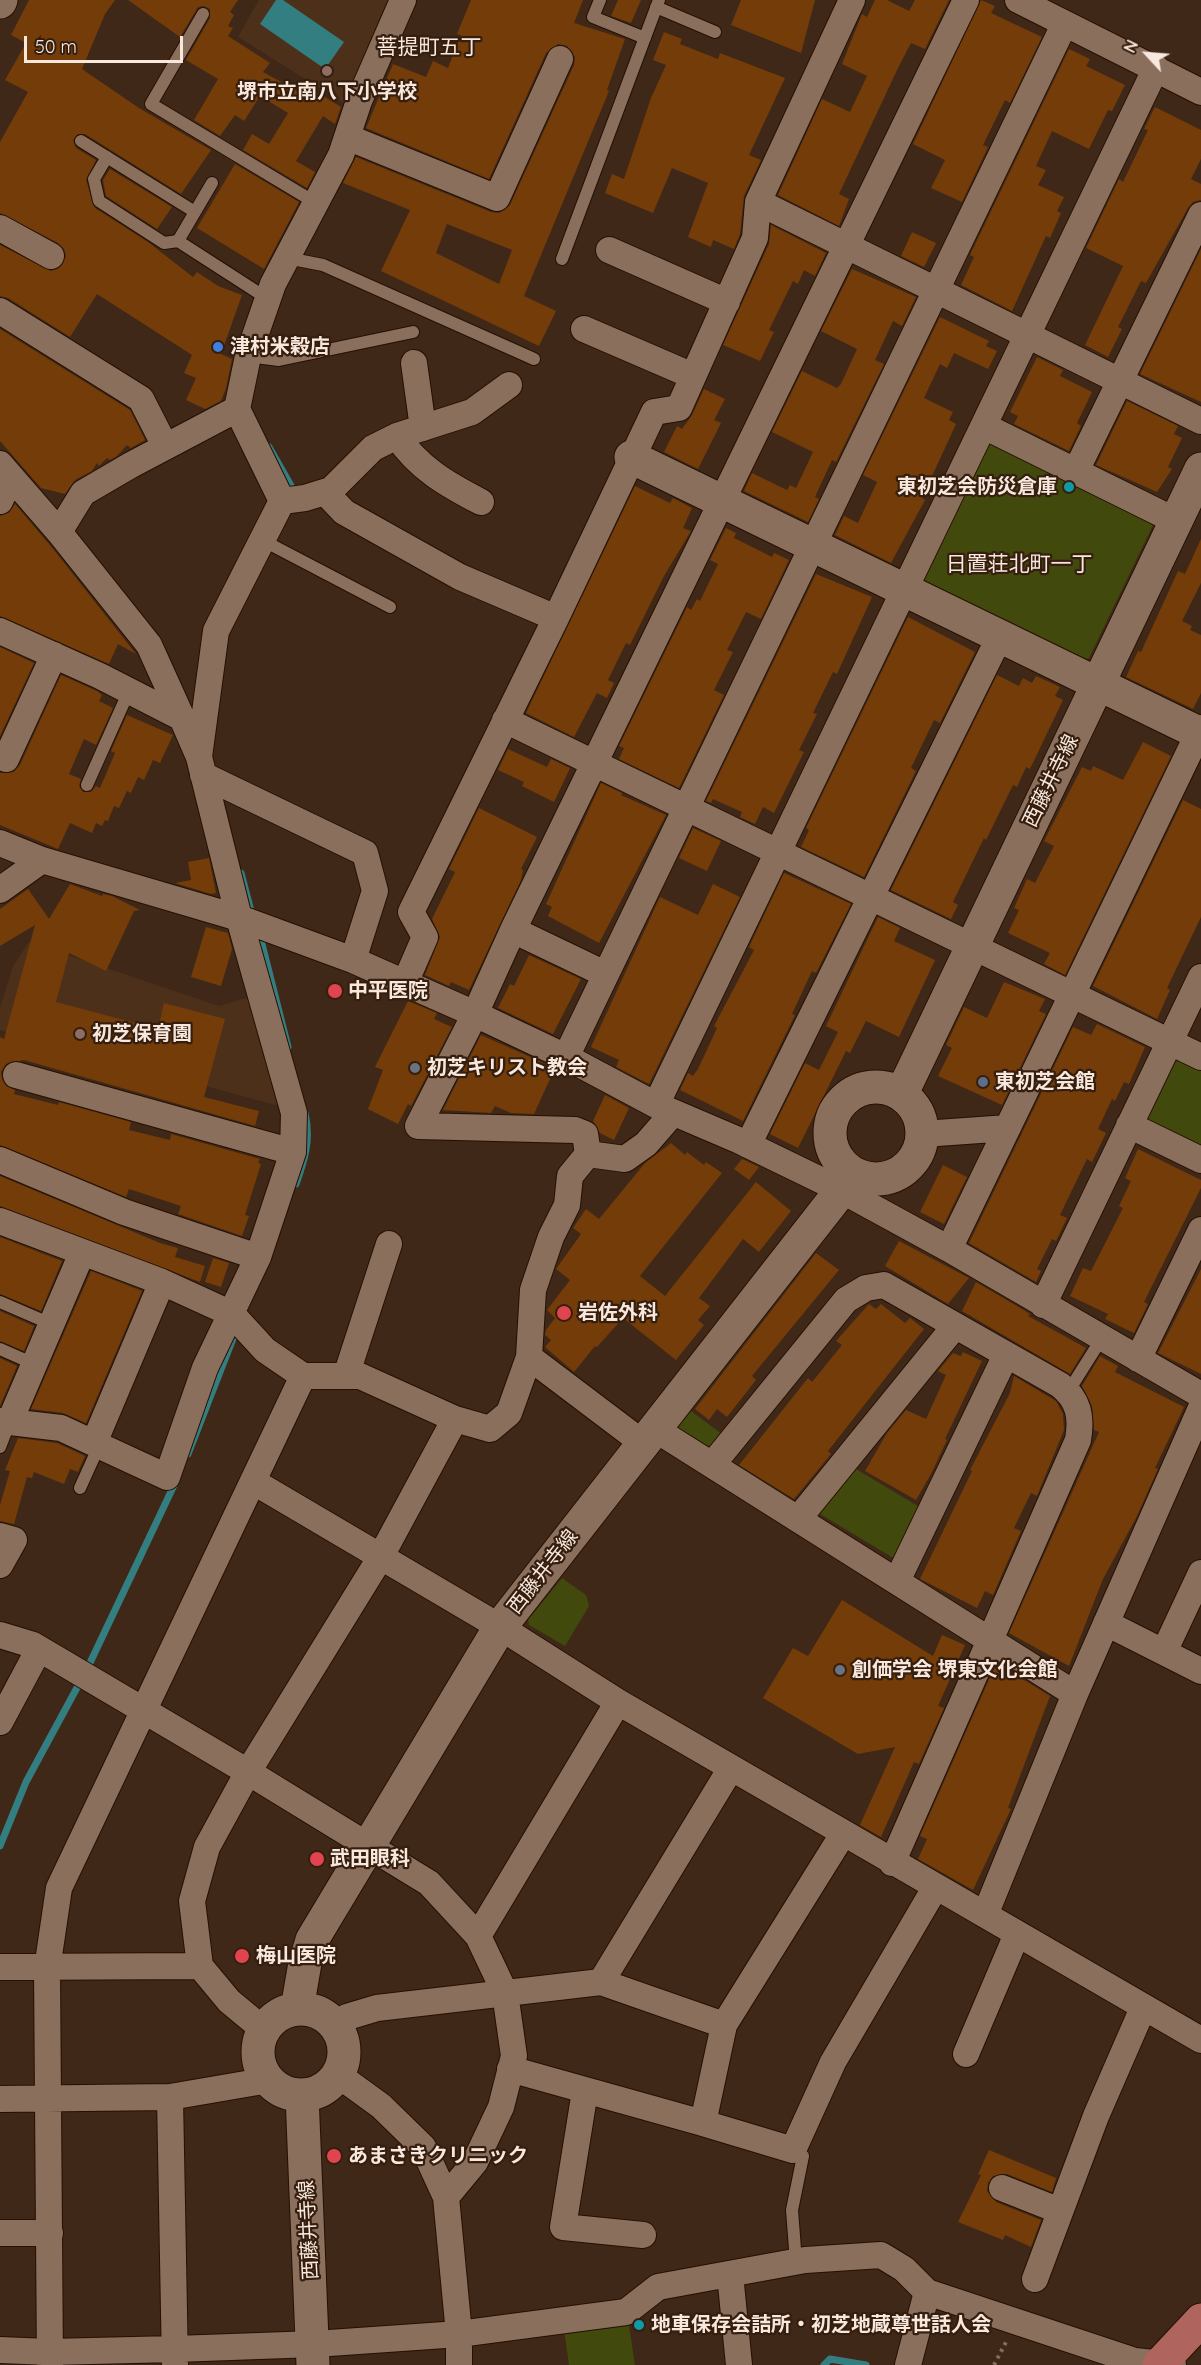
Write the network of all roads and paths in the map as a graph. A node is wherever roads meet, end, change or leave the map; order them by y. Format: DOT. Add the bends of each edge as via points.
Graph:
graph roads {
  1 [pos="403,0"];
  2 [pos="600,0"];
  3 [pos="852,0"];
  4 [pos="966,0"];
  5 [pos="1025,2"];
  6 [pos="657,4"];
  7 [pos="203,14"];
  8 [pos="1064,25"];
  9 [pos="715,32"];
  10 [pos="645,38"];
  11 [pos="560,60"];
  12 [pos="1156,68"];
  13 [pos="1201,92"];
  14 [pos="347,137"];
  15 [pos="81,141"];
  16 [pos="107,157"];
  17 [pos="212,183"];
  18 [pos="758,202"];
  19 [pos="316,203"];
  20 [pos="195,212"];
  21 [pos="1201,215"];
  22 [pos="0,228"];
  23 [pos="178,241"];
  24 [pos="845,245"];
  25 [pos="609,250"];
  26 [pos="51,256"];
  27 [pos="287,258"];
  28 [pos="562,259"];
  29 [pos="937,291"];
  30 [pos="268,299"];
  31 [pos="727,302"];
  32 [pos="0,311"];
  33 [pos="584,329"];
  34 [pos="413,332"];
  35 [pos="1029,336"];
  36 [pos="248,356"];
  37 [pos="534,359"];
  38 [pos="414,363"];
  39 [pos="693,376"];
  40 [pos="1120,381"];
  41 [pos="509,385"];
  42 [pos="237,409"];
  43 [pos="1201,421"];
  44 [pos="984,426"];
  45 [pos="423,428"];
  46 [pos="397,436"];
  47 [pos="165,446"];
  48 [pos="631,457"];
  49 [pos="1201,469"];
  50 [pos="6,471"];
  51 [pos="1076,471"];
  52 [pos="325,492"];
  53 [pos="0,501"];
  54 [pos="282,501"];
  55 [pos="722,501"];
  56 [pos="481,502"];
  57 [pos="1176,521"];
  58 [pos="59,532"];
  59 [pos="262,540"];
  60 [pos="813,545"];
  61 [pos="904,589"];
  62 [pos="390,607"];
  63 [pos="556,618"];
  64 [pos="0,631"];
  65 [pos="1000,636"];
  66 [pos="54,656"];
  67 [pos="1098,684"];
  68 [pos="129,691"];
  69 [pos="182,718"];
  70 [pos="505,720"];
  71 [pos="1200,731"];
  72 [pos="6,759"];
  73 [pos="597,762"];
  74 [pos="201,766"];
  75 [pos="87,785"];
  76 [pos="687,807"];
  77 [pos="0,843"];
  78 [pos="777,852"];
  79 [pos="42,860"];
  80 [pos="0,890"];
  81 [pos="871,898"];
  82 [pos="239,918"];
  83 [pos="513,930"];
  84 [pos="971,947"];
  85 [pos="354,960"];
  86 [pos="605,974"];
  87 [pos="1201,976"];
  88 [pos="405,983"];
  89 [pos="1071,996"];
  90 [pos="475,1014"];
  91 [pos="1169,1042"];
  92 [pos="566,1057"];
  93 [pos="1201,1058"];
  94 [pos="16,1075"];
  95 [pos="902,1094"];
  96 [pos="665,1109"];
  97 [pos="1130,1125"];
  98 [pos="1008,1128"];
  99 [pos="923,1134"];
  100 [pos="748,1145"];
  101 [pos="293,1152"];
  102 [pos="588,1154"];
  103 [pos="0,1160"];
  104 [pos="1201,1160"];
  105 [pos="847,1182"];
  106 [pos="0,1221"];
  107 [pos="1201,1230"];
  108 [pos="389,1244"];
  109 [pos="950,1249"];
  110 [pos="82,1253"];
  111 [pos="258,1257"];
  112 [pos="162,1282"];
  113 [pos="0,1302"];
  114 [pos="1043,1305"];
  115 [pos="232,1314"];
  116 [pos="51,1324"];
  117 [pos="955,1326"];
  118 [pos="1102,1338"];
  119 [pos="0,1349"];
  120 [pos="1006,1355"];
  121 [pos="529,1357"];
  122 [pos="1138,1359"];
  123 [pos="34,1364"];
  124 [pos="303,1376"];
  125 [pos="346,1376"];
  126 [pos="1068,1392"];
  127 [pos="1201,1395"];
  128 [pos="1201,1408"];
  129 [pos="456,1419"];
  130 [pos="5,1421"];
  131 [pos="649,1436"];
  132 [pos="97,1445"];
  133 [pos="0,1447"];
  134 [pos="712,1465"];
  135 [pos="254,1482"];
  136 [pos="80,1488"];
  137 [pos="798,1519"];
  138 [pos="0,1536"];
  139 [pos="380,1558"];
  140 [pos="0,1565"];
  141 [pos="1201,1573"];
  142 [pos="897,1581"];
  143 [pos="1106,1623"];
  144 [pos="500,1627"];
  145 [pos="0,1635"];
  146 [pos="989,1639"];
  147 [pos="39,1649"];
  148 [pos="1164,1652"];
  149 [pos="1201,1671"];
  150 [pos="1075,1694"];
  151 [pos="618,1702"];
  152 [pos="142,1709"];
  153 [pos="0,1722"];
  154 [pos="731,1768"];
  155 [pos="248,1772"];
  156 [pos="843,1834"];
  157 [pos="369,1846"];
  158 [pos="892,1863"];
  159 [pos="935,1888"];
  160 [pos="985,1915"];
  161 [pos="1017,1934"];
  162 [pos="478,1936"];
  163 [pos="200,1966"];
  164 [pos="0,1968"];
  165 [pos="47,1969"];
  166 [pos="601,1982"];
  167 [pos="505,1993"];
  168 [pos="1143,2008"];
  169 [pos="297,2009"];
  170 [pos="724,2025"];
  171 [pos="335,2026"];
  172 [pos="264,2030"];
  173 [pos="1201,2040"];
  174 [pos="966,2054"];
  175 [pos="510,2069"];
  176 [pos="337,2074"];
  177 [pos="268,2080"];
  178 [pos="585,2091"];
  179 [pos="302,2094"];
  180 [pos="47,2097"];
  181 [pos="170,2097"];
  182 [pos="0,2099"];
  183 [pos="703,2123"];
  184 [pos="793,2150"];
  185 [pos="1002,2188"];
  186 [pos="446,2197"];
  187 [pos="1060,2211"];
  188 [pos="0,2233"];
  189 [pos="50,2233"];
  190 [pos="643,2235"];
  191 [pos="796,2262"];
  192 [pos="730,2274"];
  193 [pos="1035,2279"];
  194 [pos="927,2292"];
  195 [pos="1201,2320"];
  196 [pos="459,2334"];
  197 [pos="0,2350"];
  198 [pos="314,2354"];
  199 [pos="175,2357"];
  200 [pos="50,2358"];
  201 [pos="1164,2364"];
  202 [pos="459,2365"];
  203 [pos="739,2365"];
  204 [pos="908,2365"];
  1 -- 14 [label="street"];
  2 -- 10 [label="lane" via="594,17"];
  3 -- 18 [label="street"];
  4 -- 24 [label="street"];
  5 -- 8 [label="street"];
  6 -- 9 [label="lane"];
  6 -- 10 [label="lane"];
  7 -- 19 [label="lane" via="151,104"];
  8 -- 12 [label="street"];
  8 -- 29 [label="street"];
  10 -- 28 [label="lane"];
  11 -- 14 [label="street" via="497,198"];
  12 -- 13 [label="street"];
  12 -- 35 [label="street"];
  14 -- 19 [label="street"];
  15 -- 16 [label="lane"];
  16 -- 20 [label="lane"];
  16 -- 23 [label="lane" via="94,179 99,201 164,243"];
  17 -- 20 [label="lane"];
  18 -- 24 [label="street"];
  18 -- 31 [label="street" via="755,238"];
  19 -- 27 [label="street"];
  20 -- 23 [label="lane"];
  21 -- 40 [label="street"];
  22 -- 26 [label="street"];
  23 -- 30 [label="lane"];
  24 -- 29 [label="street"];
  24 -- 55 [label="street"];
  25 -- 31 [label="street"];
  27 -- 30 [label="street"];
  27 -- 37 [label="lane" via="323,265"];
  29 -- 35 [label="street"];
  29 -- 60 [label="street"];
  30 -- 36 [label="street"];
  31 -- 39 [label="street"];
  32 -- 47 [label="street" via="141,399"];
  33 -- 39 [label="street"];
  34 -- 36 [label="lane" via="279,360"];
  35 -- 40 [label="street"];
  35 -- 44 [label="street"];
  36 -- 42 [label="street"];
  38 -- 45 [label="street"];
  39 -- 48 [label="street" via="679,408 654,412"];
  40 -- 43 [label="street"];
  40 -- 51 [label="street"];
  41 -- 45 [label="street" via="472,412"];
  42 -- 47 [label="street"];
  42 -- 54 [label="street"];
  44 -- 51 [label="street"];
  44 -- 61 [label="street"];
  45 -- 46 [label="street"];
  46 -- 52 [label="street" via="373,448"];
  46 -- 56 [label="street" via="411,457 455,489"];
  47 -- 58 [label="street" via="83,493"];
  48 -- 55 [label="main road"];
  48 -- 63 [label="street"];
  49 -- 57 [label="main road, 西藤井寺線"];
  50 -- 53 [label="street"];
  50 -- 58 [label="street"];
  51 -- 57 [label="street"];
  52 -- 54 [label="street"];
  52 -- 63 [label="street" via="344,512 460,577"];
  54 -- 59 [label="street"];
  55 -- 60 [label="main road"];
  55 -- 73 [label="street"];
  57 -- 67 [label="main road, 西藤井寺線"];
  58 -- 69 [label="street" via="149,645"];
  59 -- 62 [label="lane"];
  59 -- 74 [label="street" via="216,631"];
  60 -- 61 [label="main road"];
  60 -- 76 [label="street"];
  61 -- 65 [label="main road"];
  61 -- 78 [label="street"];
  63 -- 70 [label="street"];
  64 -- 66 [label="street"];
  65 -- 67 [label="main road"];
  65 -- 81 [label="street"];
  66 -- 68 [label="street"];
  66 -- 72 [label="street"];
  67 -- 71 [label="main road"];
  67 -- 84 [label="main road, 西藤井寺線"];
  68 -- 69 [label="street"];
  68 -- 75 [label="lane"];
  69 -- 74 [label="street"];
  70 -- 73 [label="street"];
  70 -- 88 [label="street" via="411,912 425,937"];
  71 -- 89 [label="street"];
  73 -- 76 [label="street"];
  73 -- 83 [label="street"];
  74 -- 82 [label="street"];
  74 -- 85 [label="street" via="365,853 375,891"];
  76 -- 78 [label="street"];
  76 -- 86 [label="street"];
  77 -- 79 [label="street"];
  78 -- 81 [label="street"];
  78 -- 96 [label="street"];
  79 -- 80 [label="street"];
  79 -- 82 [label="street"];
  81 -- 84 [label="street"];
  81 -- 100 [label="street"];
  82 -- 85 [label="street"];
  82 -- 101 [label="street" via="294,1113"];
  83 -- 86 [label="street"];
  83 -- 90 [label="street"];
  84 -- 89 [label="street"];
  84 -- 95 [label="main road, 西藤井寺線"];
  85 -- 88 [label="street"];
  86 -- 92 [label="street"];
  87 -- 91 [label="street"];
  88 -- 90 [label="street"];
  89 -- 91 [label="street"];
  89 -- 98 [label="street"];
  90 -- 92 [label="street"];
  90 -- 102 [label="street" via="418,1126 575,1130 585,1134"];
  91 -- 93 [label="street"];
  91 -- 97 [label="street"];
  92 -- 96 [label="street"];
  94 -- 101 [label="street"];
  95 -- 99 [label="main road" via="921,1118"];
  95 -- 105 [label="main road" via="873,1086 846,1098 836,1109 830,1138"];
  96 -- 100 [label="street"];
  96 -- 102 [label="street" via="646,1144 625,1159"];
  97 -- 104 [label="street"];
  97 -- 114 [label="street"];
  98 -- 99 [label="street"];
  98 -- 109 [label="street"];
  99 -- 105 [label="main road" via="912,1164 900,1174"];
  100 -- 105 [label="street"];
  101 -- 111 [label="street"];
  102 -- 121 [label="street" via="570,1176 567,1205 533,1290"];
  103 -- 111 [label="street" via="124,1212"];
  105 -- 109 [label="street"];
  105 -- 131 [label="main road, 西藤井寺線"];
  106 -- 110 [label="street"];
  107 -- 122 [label="street"];
  108 -- 125 [label="street"];
  109 -- 114 [label="street"];
  110 -- 112 [label="street"];
  110 -- 116 [label="street"];
  111 -- 115 [label="street"];
  112 -- 115 [label="street"];
  112 -- 132 [label="street"];
  113 -- 116 [label="lane"];
  114 -- 118 [label="street"];
  115 -- 124 [label="street" via="265,1350"];
  115 -- 132 [label="street" via="205,1368 167,1477"];
  116 -- 123 [label="street"];
  117 -- 120 [label="street"];
  117 -- 134 [label="street" via="884,1285 866,1288 846,1300"];
  117 -- 137 [label="street"];
  118 -- 122 [label="street"];
  118 -- 126 [label="lane"];
  119 -- 123 [label="lane"];
  120 -- 126 [label="street"];
  120 -- 142 [label="street"];
  121 -- 129 [label="street" via="509,1413 490,1429"];
  121 -- 131 [label="street"];
  122 -- 127 [label="street"];
  123 -- 130 [label="street"];
  124 -- 125 [label="street"];
  124 -- 135 [label="street"];
  125 -- 129 [label="street" via="360,1376"];
  126 -- 146 [label="street" via="1080,1415 1078,1440"];
  128 -- 143 [label="street"];
  129 -- 139 [label="street"];
  130 -- 132 [label="street" via="61,1428"];
  130 -- 133 [label="lane"];
  131 -- 134 [label="street"];
  131 -- 144 [label="main road, 西藤井寺線"];
  132 -- 136 [label="lane"];
  134 -- 137 [label="street"];
  135 -- 139 [label="street"];
  135 -- 152 [label="street"];
  137 -- 142 [label="street"];
  138 -- 140 [label="street" via="14,1540"];
  139 -- 144 [label="street"];
  139 -- 155 [label="street"];
  141 -- 148 [label="street"];
  142 -- 146 [label="street"];
  143 -- 148 [label="street"];
  143 -- 150 [label="street"];
  144 -- 151 [label="street"];
  144 -- 157 [label="main road, 西藤井寺線"];
  145 -- 147 [label="street"];
  146 -- 150 [label="street"];
  146 -- 158 [label="street"];
  147 -- 152 [label="street"];
  147 -- 153 [label="street"];
  148 -- 149 [label="street"];
  150 -- 160 [label="street"];
  151 -- 154 [label="street"];
  151 -- 162 [label="street"];
  152 -- 155 [label="street"];
  152 -- 165 [label="street" via="59,1888"];
  154 -- 156 [label="street"];
  154 -- 166 [label="street"];
  155 -- 157 [label="street"];
  155 -- 163 [label="street" via="207,1847 192,1901"];
  156 -- 158 [label="street"];
  156 -- 170 [label="street"];
  157 -- 162 [label="street" via="429,1883"];
  157 -- 169 [label="main road, 西藤井寺線" via="312,1940"];
  158 -- 159 [label="street"];
  159 -- 160 [label="street"];
  159 -- 184 [label="street" via="833,2062"];
  160 -- 161 [label="street"];
  161 -- 168 [label="street"];
  161 -- 174 [label="street"];
  162 -- 167 [label="street"];
  163 -- 165 [label="street"];
  163 -- 172 [label="street" via="229,2001"];
  164 -- 165 [label="street"];
  165 -- 180 [label="street"];
  166 -- 167 [label="street"];
  166 -- 170 [label="street"];
  167 -- 171 [label="street" via="377,2008 347,2017"];
  167 -- 175 [label="street" via="514,2056"];
  168 -- 173 [label="street"];
  168 -- 187 [label="street"];
  169 -- 171 [label="main road" via="321,2014"];
  169 -- 172 [label="main road" via="284,2012"];
  170 -- 183 [label="street"];
  171 -- 176 [label="main road" via="343,2046"];
  172 -- 177 [label="main road" via="258,2056"];
  175 -- 178 [label="street"];
  175 -- 186 [label="street" via="501,2107 475,2162"];
  176 -- 179 [label="main road" via="316,2092"];
  176 -- 186 [label="street" via="381,2106 423,2147"];
  177 -- 179 [label="main road" via="290,2093"];
  177 -- 181 [label="street"];
  178 -- 183 [label="street"];
  178 -- 190 [label="street" via="562,2227"];
  179 -- 198 [label="main road, 西藤井寺線"];
  180 -- 181 [label="street"];
  180 -- 182 [label="street"];
  180 -- 189 [label="street"];
  181 -- 199 [label="street"];
  183 -- 184 [label="street"];
  184 -- 191 [label="lane" via="803,2156 792,2210"];
  185 -- 187 [label="street"];
  186 -- 196 [label="street"];
  187 -- 193 [label="street"];
  188 -- 189 [label="street"];
  189 -- 200 [label="street"];
  191 -- 192 [label="street"];
  191 -- 194 [label="street" via="881,2255 904,2269"];
  192 -- 196 [label="street" via="658,2287 626,2312"];
  192 -- 203 [label="street"];
  194 -- 201 [label="street" via="1135,2361"];
  194 -- 204 [label="street"];
  195 -- 201 [label="main road"];
  196 -- 198 [label="street"];
  196 -- 202 [label="street"];
  197 -- 200 [label="street"];
  198 -- 199 [label="street"];
  199 -- 200 [label="street"];
}
